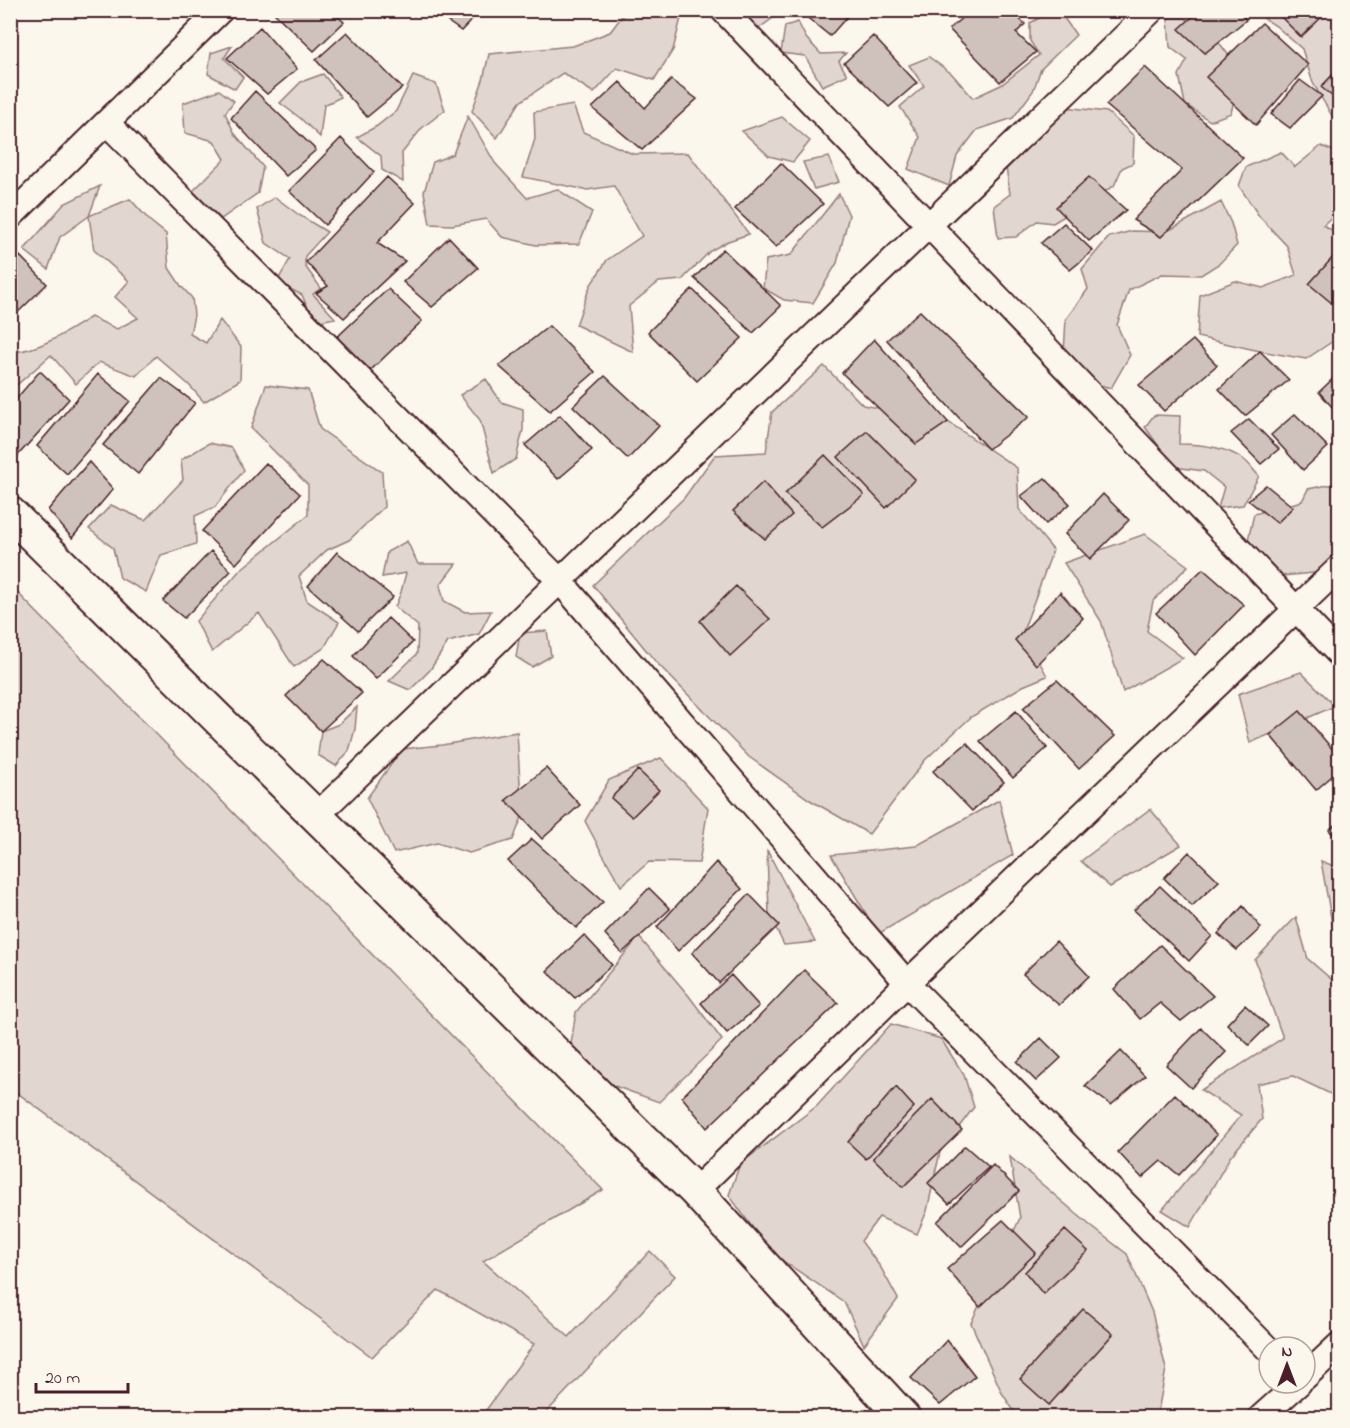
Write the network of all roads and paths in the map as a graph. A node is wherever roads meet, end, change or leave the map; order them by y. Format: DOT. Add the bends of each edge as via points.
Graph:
graph roads {
  1 [pos="221,10"];
  2 [pos="723,10"];
  3 [pos="1152,10"];
  4 [pos="107,123"];
  5 [pos="10,217"];
  6 [pos="930,225"];
  7 [pos="10,513"];
  8 [pos="1340,567"];
  9 [pos="560,581"];
  10 [pos="1296,609"];
  11 [pos="1340,655"];
  12 [pos="316,816"];
  13 [pos="907,983"];
  14 [pos="695,1191"];
  15 [pos="1257,1338"];
  16 [pos="1336,1355"];
  17 [pos="1317,1368"];
  18 [pos="1286,1395"];
  19 [pos="904,1418"];
  20 [pos="1260,1418"];
  1 -- 4 [label="street"];
  2 -- 6 [label="street"];
  3 -- 6 [label="street"];
  4 -- 5 [label="street"];
  4 -- 9 [label="street"];
  6 -- 9 [label="street"];
  6 -- 10 [label="street"];
  7 -- 12 [label="street"];
  8 -- 10 [label="street"];
  9 -- 12 [label="street"];
  9 -- 13 [label="street"];
  10 -- 11 [label="street"];
  10 -- 13 [label="street"];
  12 -- 14 [label="street"];
  13 -- 14 [label="street"];
  13 -- 15 [label="street"];
  14 -- 19 [label="street"];
  16 -- 17 [label="street"];
  18 -- 20 [label="street"];
}
